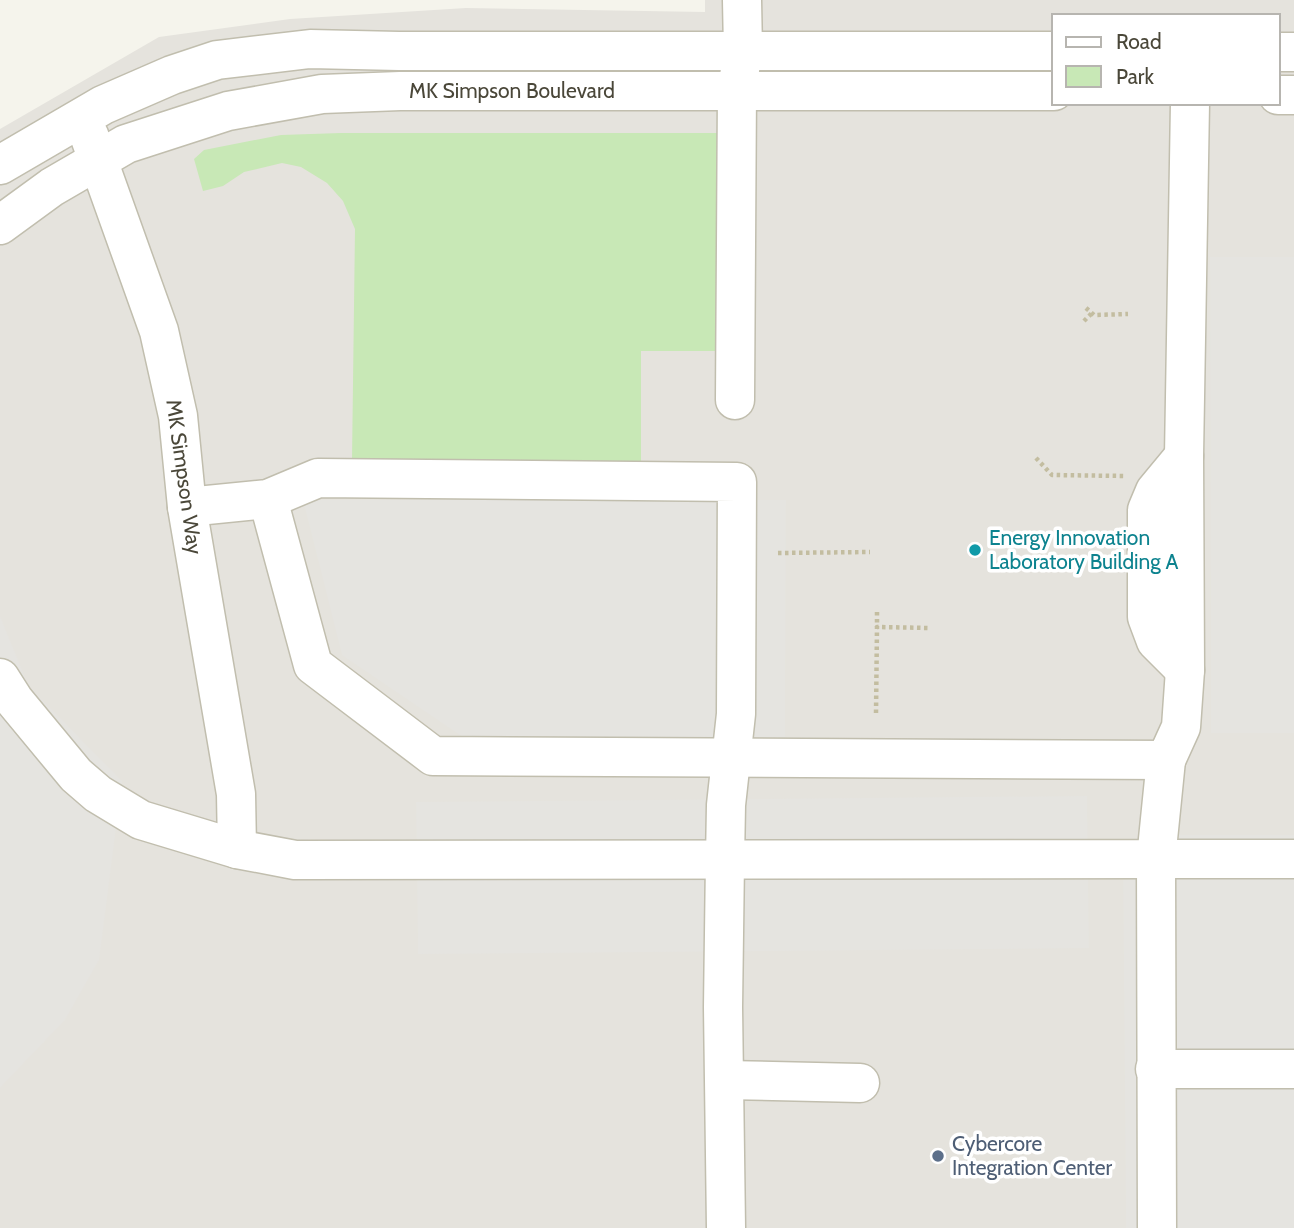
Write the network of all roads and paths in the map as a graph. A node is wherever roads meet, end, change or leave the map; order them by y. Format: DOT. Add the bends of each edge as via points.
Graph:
graph roads {
  1 [pos="742,0"];
  2 [pos="743,50"];
  3 [pos="1052,51"];
  4 [pos="737,90"];
  5 [pos="1052,91"];
  6 [pos="1190,105"];
  7 [pos="82,117"];
  8 [pos="99,160"];
  9 [pos="0,165"];
  10 [pos="0,225"];
  11 [pos="1086,308"];
  12 [pos="1092,313"];
  13 [pos="1128,314"];
  14 [pos="1084,321"];
  15 [pos="735,401"];
  16 [pos="1036,458"];
  17 [pos="1135,480"];
  18 [pos="268,499"];
  19 [pos="187,507"];
  20 [pos="870,552"];
  21 [pos="778,553"];
  22 [pos="877,612"];
  23 [pos="877,627"];
  24 [pos="930,628"];
  25 [pos="0,678"];
  26 [pos="876,713"];
  27 [pos="732,758"];
  28 [pos="1166,760"];
  29 [pos="237,849"];
  30 [pos="1156,859"];
  31 [pos="1294,859"];
  32 [pos="725,860"];
  33 [pos="1155,1069"];
  34 [pos="1294,1069"];
  35 [pos="725,1080"];
  36 [pos="860,1083"];
  37 [pos="726,1228"];
  38 [pos="1157,1228"];
  1 -- 2 [label="street"];
  2 -- 3 [label="street, MK Simpson Boulevard"];
  2 -- 4 [label="street"];
  2 -- 7 [label="street, MK Simpson Boulevard" via="310,49 217,60 172,75"];
  4 -- 5 [label="street, MK Simpson Boulevard"];
  4 -- 8 [label="street, MK Simpson Boulevard" via="322,94 228,111 126,144"];
  4 -- 15 [label="street"];
  6 -- 28 [label="street" via="1185,670 1181,727"];
  7 -- 8 [label="street, MK Simpson Way"];
  7 -- 9 [label="street, MK Simpson Boulevard"];
  8 -- 10 [label="street, MK Simpson Boulevard"];
  8 -- 19 [label="street, MK Simpson Way" via="159,331 178,416"];
  11 -- 12 [label="path"];
  12 -- 13 [label="path"];
  12 -- 14 [label="path"];
  16 -- 17 [label="path" via="1052,475 1129,476"];
  18 -- 19 [label="street"];
  18 -- 27 [label="street" via="313,665 433,756"];
  18 -- 27 [label="street" via="318,478 737,482"];
  19 -- 29 [label="street, MK Simpson Way" via="236,794"];
  20 -- 21 [label="path"];
  22 -- 23 [label="path"];
  23 -- 24 [label="path"];
  23 -- 26 [label="path"];
  25 -- 29 [label="street" via="76,775 98,794 141,820"];
  27 -- 28 [label="street"];
  27 -- 32 [label="street"];
  28 -- 30 [label="street"];
  29 -- 32 [label="street" via="295,860"];
  30 -- 31 [label="street"];
  30 -- 32 [label="street"];
  30 -- 33 [label="street"];
  32 -- 35 [label="street"];
  33 -- 34 [label="street"];
  33 -- 38 [label="street"];
  35 -- 36 [label="street"];
  35 -- 37 [label="street"];
}
